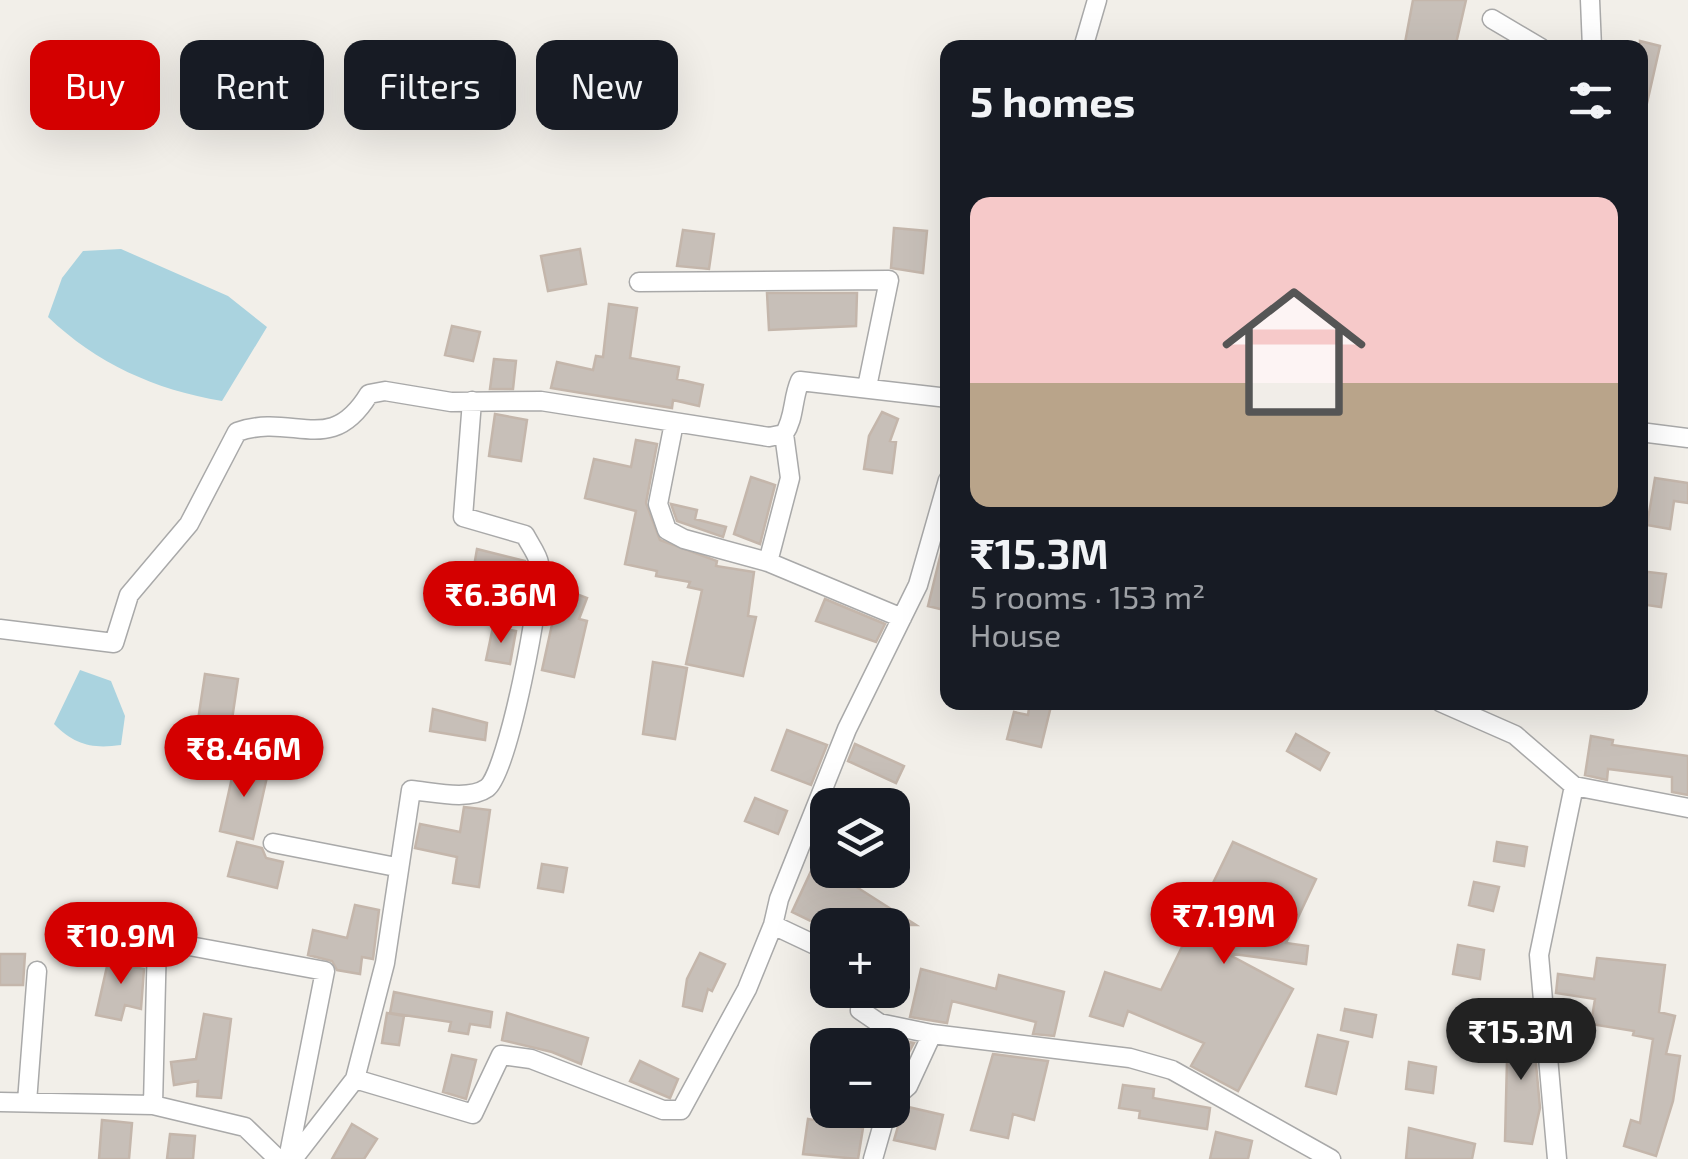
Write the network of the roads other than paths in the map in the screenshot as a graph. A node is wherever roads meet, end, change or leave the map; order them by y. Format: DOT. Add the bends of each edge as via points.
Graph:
graph roads {
  1 [pos="1097,0"];
  2 [pos="1590,0"];
  3 [pos="1492,20"];
  4 [pos="1086,40"];
  5 [pos="1527,40"];
  6 [pos="1592,40"];
  7 [pos="639,282"];
  8 [pos="868,387"];
  9 [pos="940,397"];
  10 [pos="472,401"];
  11 [pos="674,423"];
  12 [pos="1648,433"];
  13 [pos="784,434"];
  14 [pos="1688,438"];
  15 [pos="940,508"];
  16 [pos="768,562"];
  17 [pos="902,618"];
  18 [pos="0,630"];
  19 [pos="1458,710"];
  20 [pos="1574,786"];
  21 [pos="1688,808"];
  22 [pos="273,843"];
  23 [pos="396,867"];
  24 [pos="772,925"];
  25 [pos="810,943"];
  26 [pos="36,970"];
  27 [pos="860,1008"];
  28 [pos="932,1034"];
  29 [pos="355,1079"];
  30 [pos="910,1082"];
  31 [pos="0,1102"];
  32 [pos="27,1102"];
  33 [pos="153,1105"];
  34 [pos="882,1128"];
  35 [pos="278,1159"];
  36 [pos="291,1159"];
  37 [pos="873,1159"];
  38 [pos="1330,1159"];
  39 [pos="1556,1159"];
  1 -- 4 [label="street"];
  2 -- 6 [label="street"];
  3 -- 5 [label="street"];
  7 -- 8 [label="street" via="890,280"];
  8 -- 9 [label="street"];
  8 -- 13 [label="street" via="800,382"];
  10 -- 11 [label="street" via="541,401"];
  10 -- 18 [label="street" via="385,391 369,394 342,427 254,426 237,432 190,524 129,595 114,643"];
  10 -- 23 [label="street" via="463,518 526,535 539,563 514,729 499,776 486,789 411,790"];
  11 -- 13 [label="street"];
  11 -- 16 [label="street" via="658,504 666,530"];
  12 -- 14 [label="street"];
  13 -- 16 [label="street" via="790,478"];
  15 -- 17 [label="street"];
  16 -- 17 [label="street"];
  17 -- 24 [label="street" via="847,729"];
  19 -- 20 [label="street" via="1516,735"];
  20 -- 21 [label="street"];
  20 -- 39 [label="street" via="1540,955"];
  22 -- 23 [label="street"];
  23 -- 29 [label="street" via="384,963"];
  24 -- 25 [label="street"];
  24 -- 29 [label="street" via="681,1110 501,1055 473,1114"];
  26 -- 32 [label="street"];
  27 -- 28 [label="street" via="868,1020"];
  28 -- 30 [label="street"];
  28 -- 38 [label="street" via="1130,1058 1172,1070"];
  29 -- 36 [label="street"];
  31 -- 32 [label="street"];
  32 -- 33 [label="street"];
  33 -- 35 [label="street" via="245,1127"];
  33 -- 36 [label="street" via="158,940 325,971"];
  34 -- 37 [label="street"];
}
